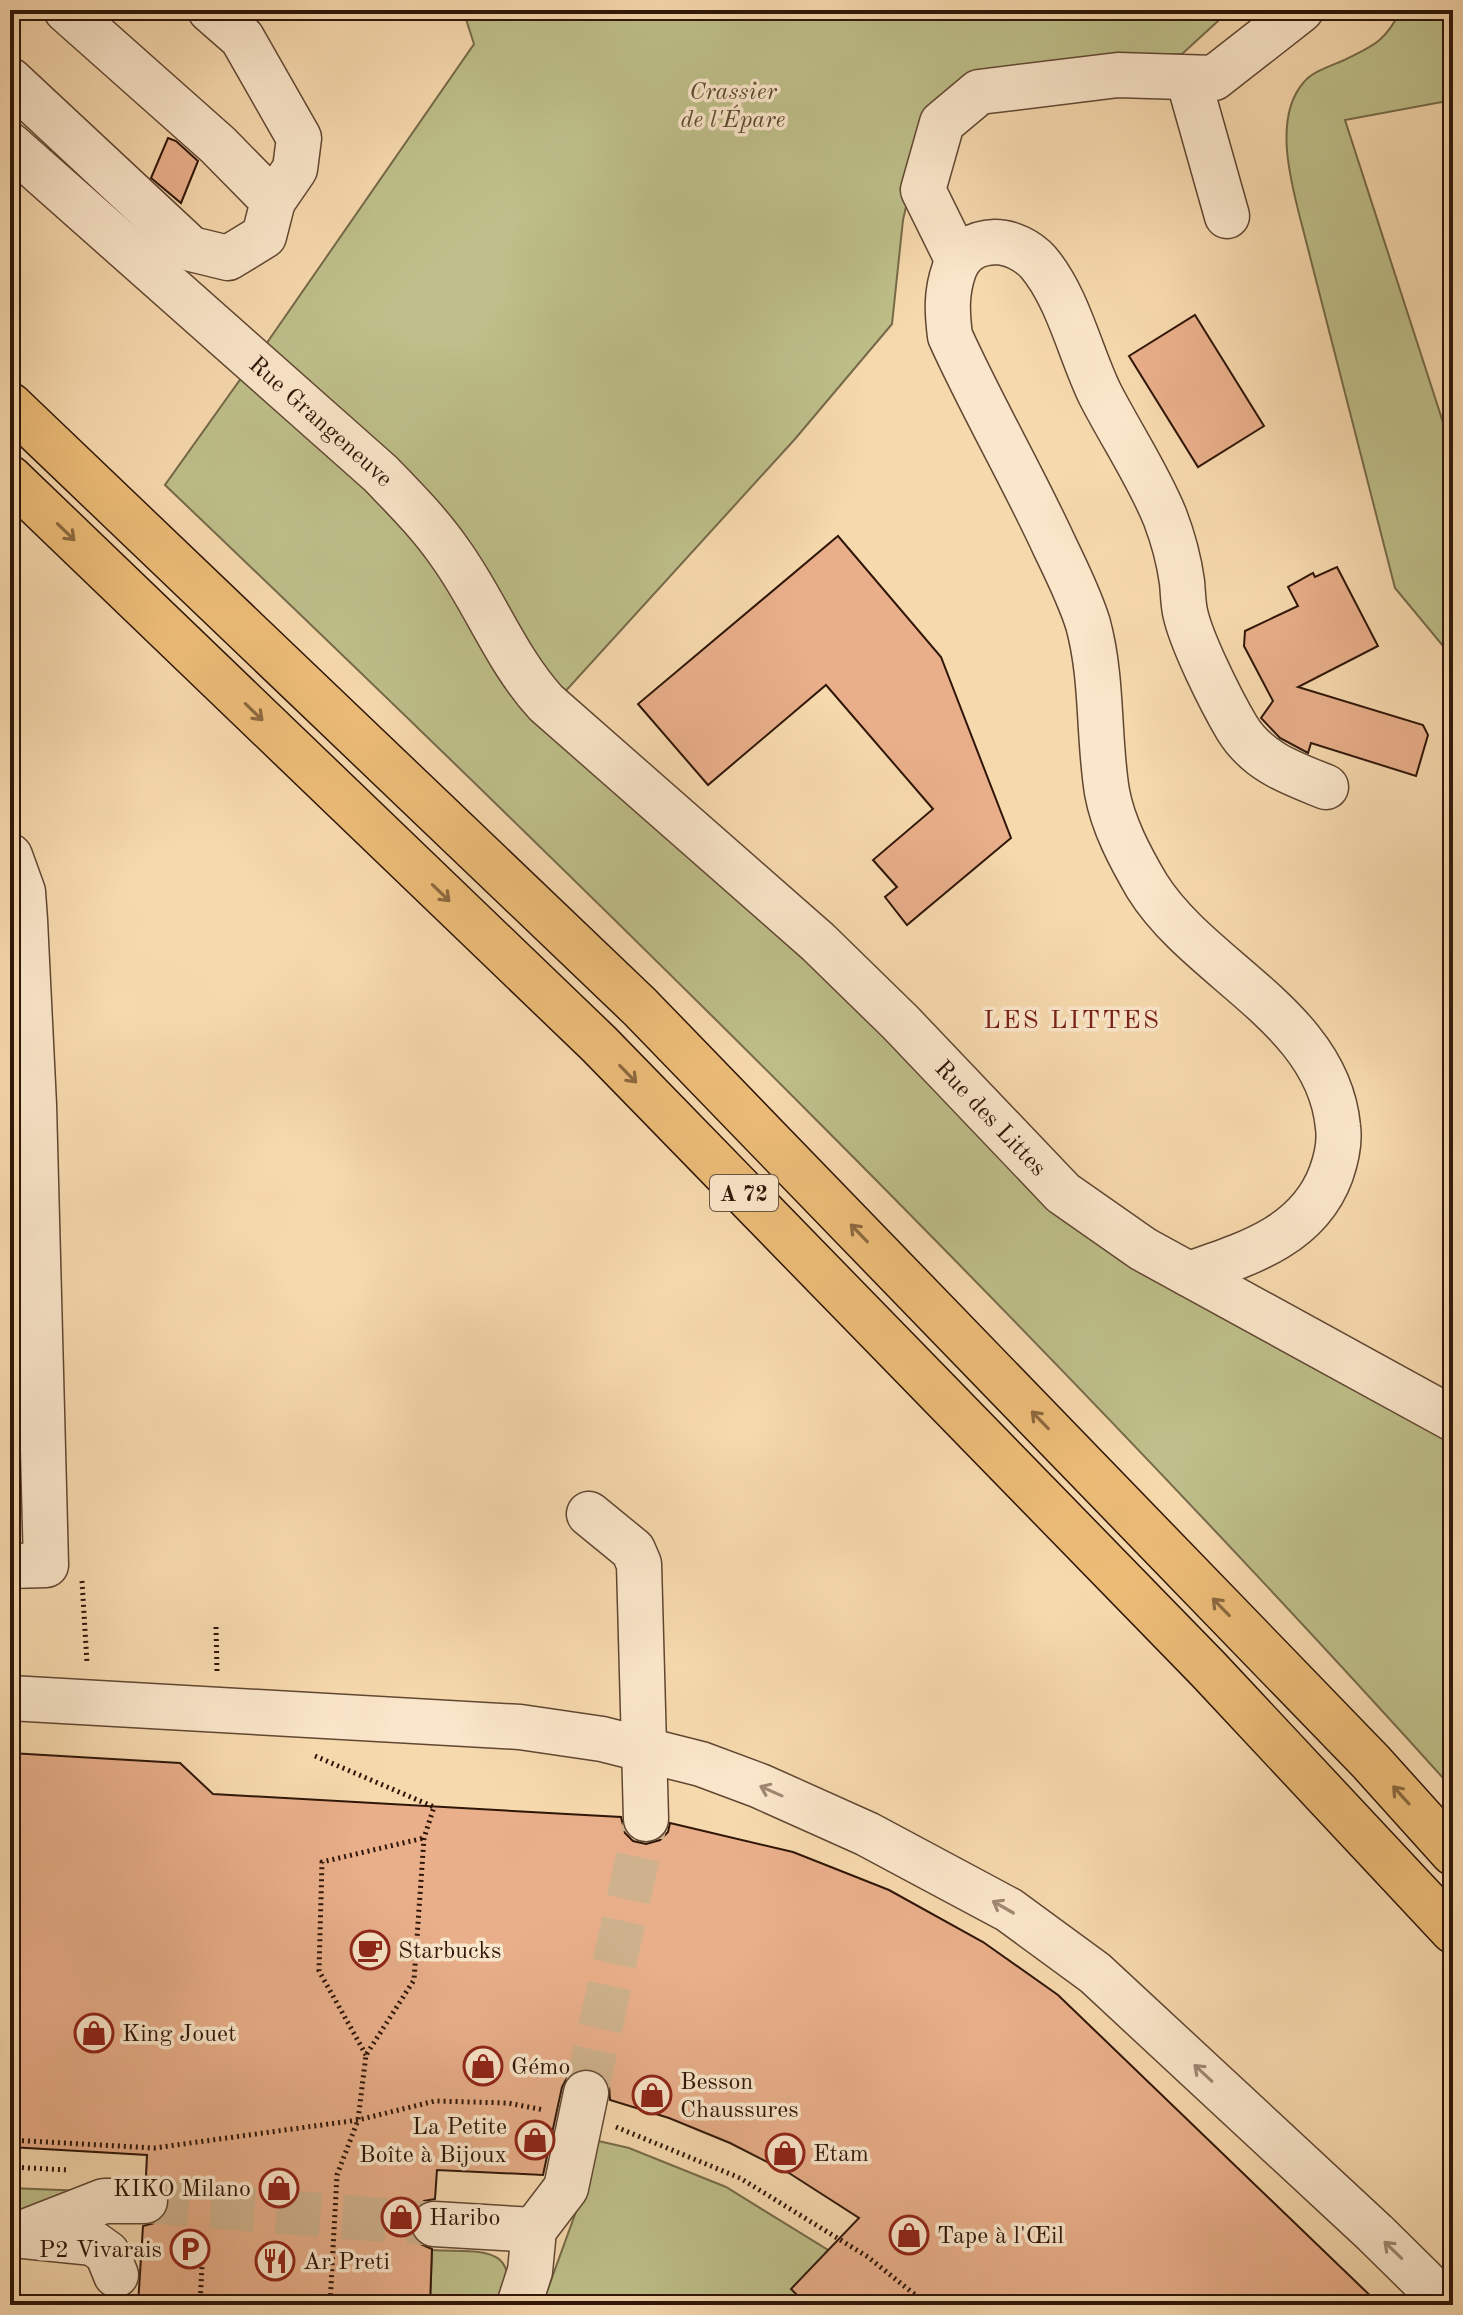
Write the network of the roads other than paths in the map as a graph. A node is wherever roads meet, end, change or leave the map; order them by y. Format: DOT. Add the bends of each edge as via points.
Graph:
graph roads {
  1 [pos="66,10"];
  2 [pos="210,10"];
  3 [pos="1301,10"];
  4 [pos="1188,78"];
  5 [pos="10,80"];
  6 [pos="10,145"];
  7 [pos="273,201"];
  8 [pos="1227,216"];
  9 [pos="958,261"];
  10 [pos="10,405"];
  11 [pos="10,478"];
  12 [pos="587,739"];
  13 [pos="1326,787"];
  14 [pos="10,856"];
  15 [pos="1189,1274"];
  16 [pos="1453,1419"];
  17 [pos="589,1514"];
  18 [pos="10,1566"];
  19 [pos="10,1698"];
  20 [pos="645,1750"];
  21 [pos="646,1819"];
  22 [pos="1453,1853"];
  23 [pos="1453,1931"];
  24 [pos="584,2110"];
  25 [pos="434,2224"];
  26 [pos="534,2230"];
  27 [pos="14,2235"];
  28 [pos="115,2290"];
  29 [pos="519,2305"];
  30 [pos="1448,2305"];
  1 -- 7 [label="street"];
  2 -- 7 [label="street" via="242,38 299,138 295,169"];
  3 -- 4 [label="street" via="1214,78"];
  4 -- 8 [label="street"];
  4 -- 9 [label="street" via="1118,75 979,92 942,123 923,190"];
  5 -- 7 [label="street" via="191,249 228,258 264,236"];
  6 -- 12 [label="street, Rue Grangeneuve" via="381,474 451,553 530,685"];
  9 -- 13 [label="street" via="982,243 1002,242 1036,260 1051,280 1099,391 1165,516 1178,556 1190,631 1238,728 1273,765"];
  9 -- 15 [label="street" via="946,307 950,336 1036,505 1087,623 1096,660 1108,796 1122,841 1149,889 1187,932 1272,1007 1311,1052 1331,1096 1338,1127 1336,1159 1309,1214 1240,1257"];
  22 -- 10 [label="highway, A 72, one-way" via="640,1007"];
  11 -- 23 [label="highway, A 72, one-way" via="599,1044 1208,1669"];
  12 -- 15 [label="street, Rue des Littes" via="818,942 1063,1193"];
  14 -- 18 [label="street" via="23,892 26,930 46,1565"];
  15 -- 16 [label="street, Rue des Littes"];
  17 -- 20 [label="street" via="633,1550 639,1564"];
  19 -- 20 [label="street" via="520,1727"];
  20 -- 21 [label="street"];
  30 -- 20 [label="street, one-way" via="1095,1973 1009,1910 867,1834 760,1786"];
  24 -- 26 [label="street" via="566,2188"];
  25 -- 26 [label="street"];
  26 -- 29 [label="street" via="530,2271"];
  27 -- 28 [label="street" via="93,2243 107,2253"];
  27 -- 28 [label="street" via="104,2201 145,2201 120,2237"];
}
